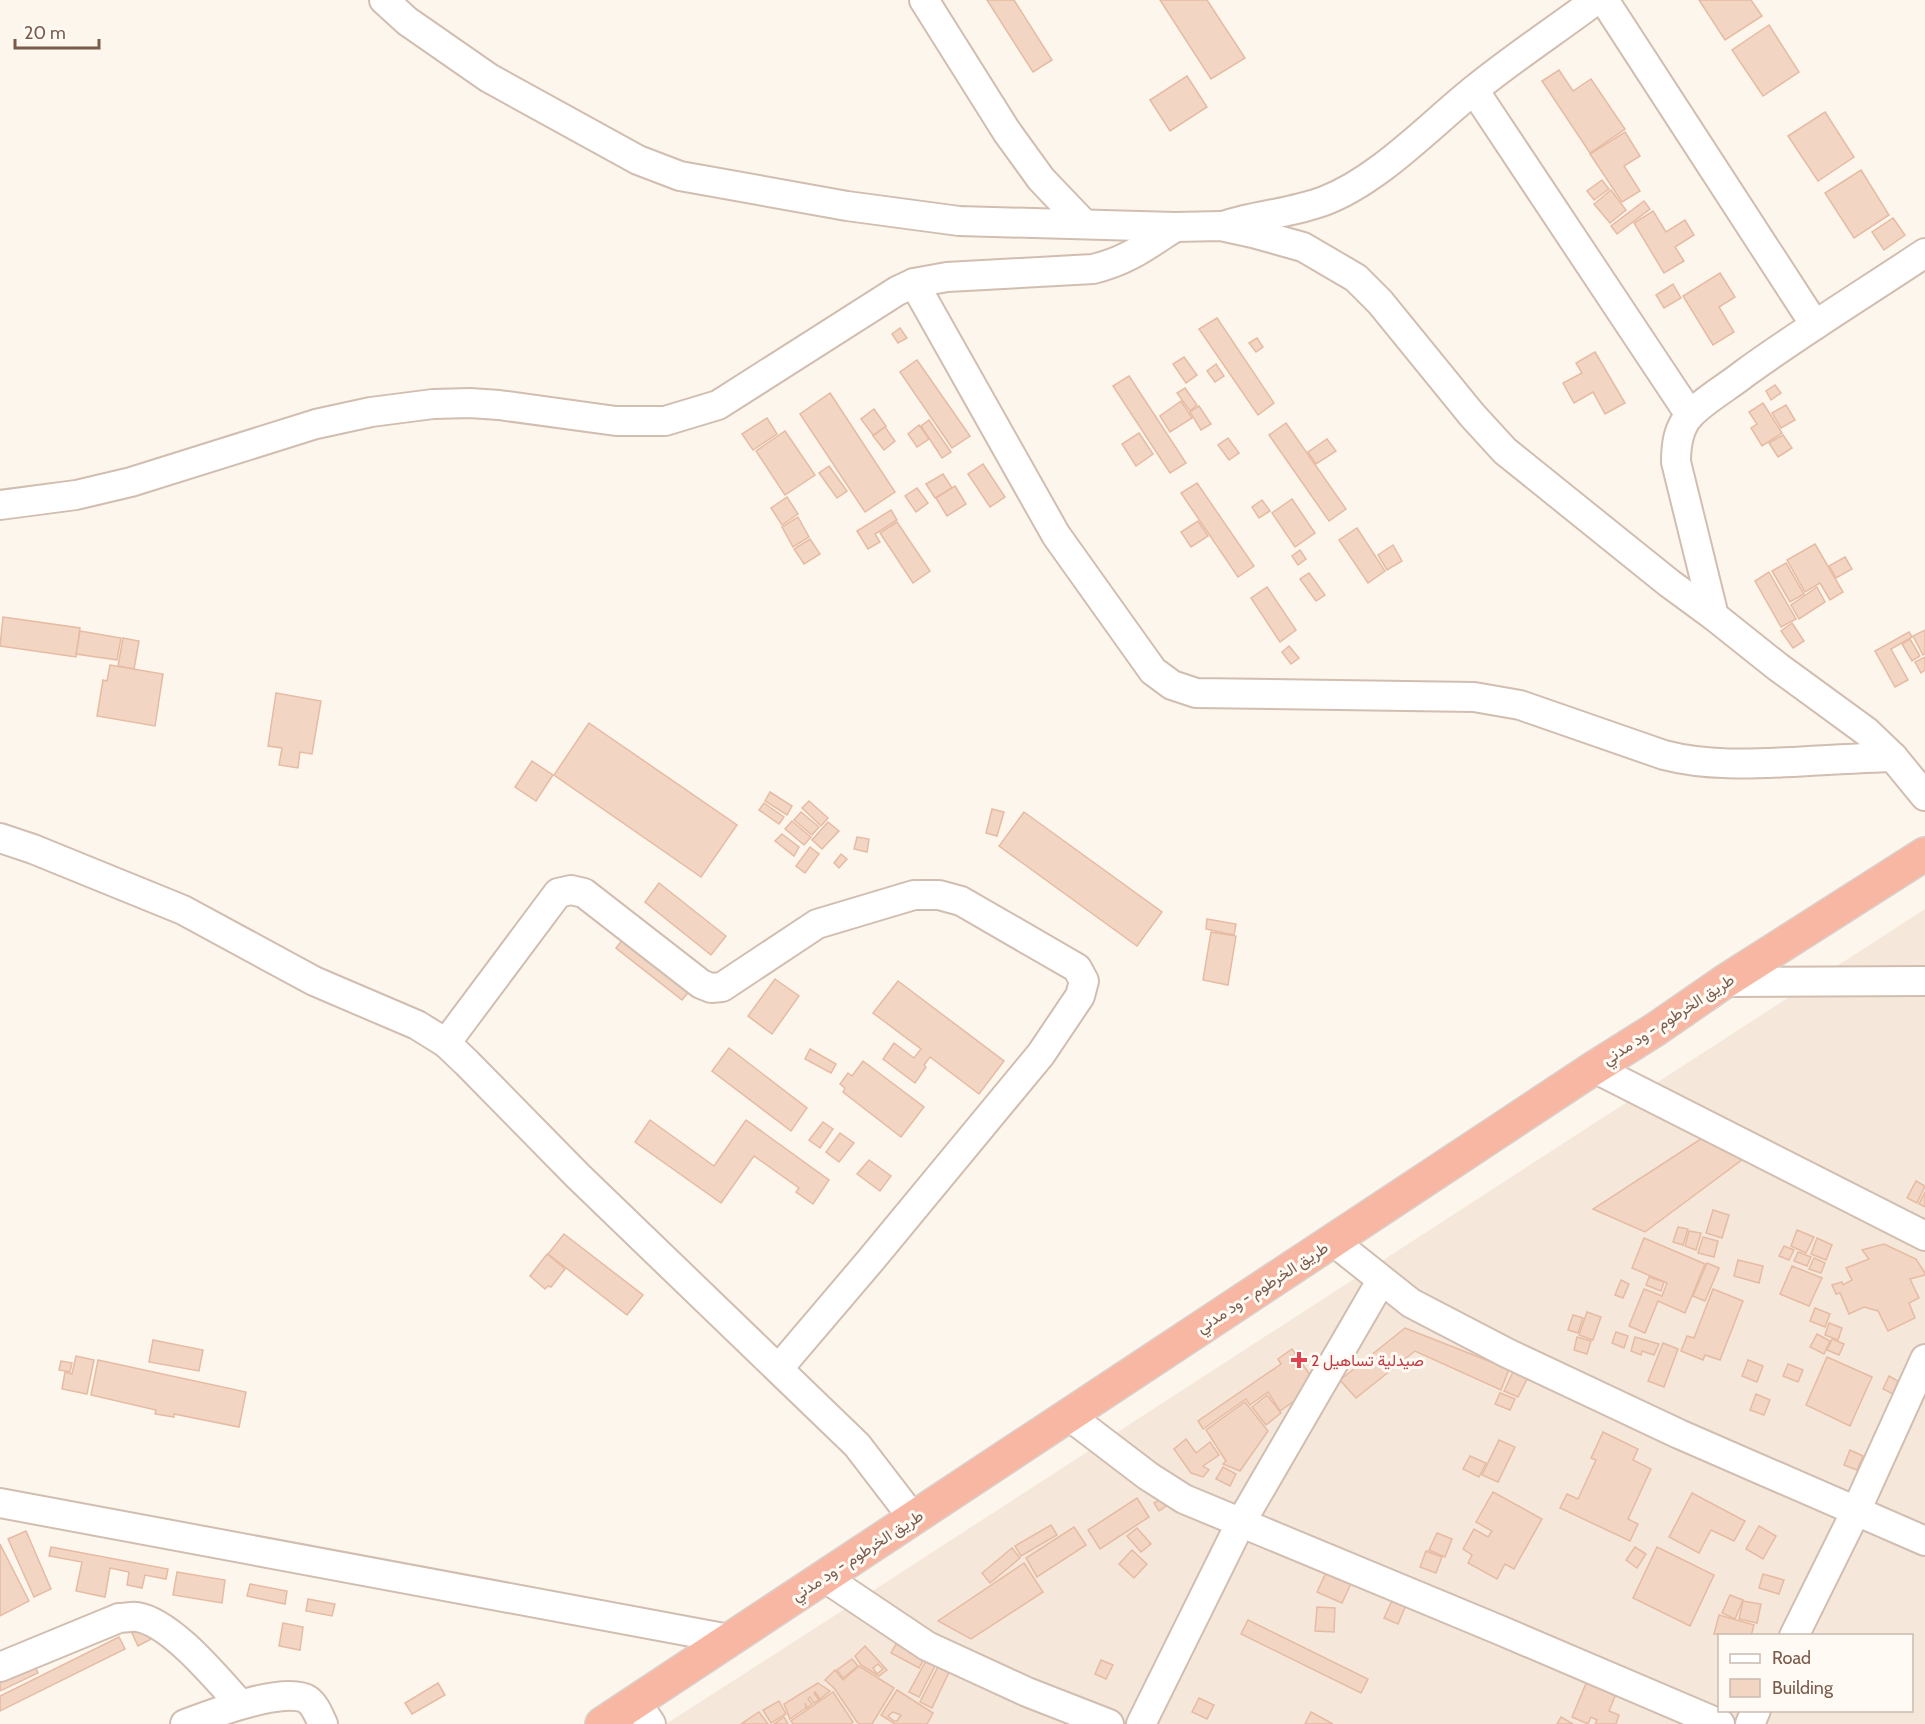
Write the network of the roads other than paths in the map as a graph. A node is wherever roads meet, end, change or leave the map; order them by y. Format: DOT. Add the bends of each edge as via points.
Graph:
graph roads {
  1 [pos="384,0"];
  2 [pos="924,0"];
  3 [pos="1596,0"];
  4 [pos="1604,0"];
  5 [pos="1474,90"];
  6 [pos="1084,224"];
  7 [pos="1221,226"];
  8 [pos="1175,227"];
  9 [pos="1925,253"];
  10 [pos="914,283"];
  11 [pos="1815,325"];
  12 [pos="1690,415"];
  13 [pos="0,505"];
  14 [pos="1714,616"];
  15 [pos="1893,757"];
  16 [pos="1925,796"];
  17 [pos="0,838"];
  18 [pos="1925,854"];
  19 [pos="1925,981"];
  20 [pos="1724,982"];
  21 [pos="446,1043"];
  22 [pos="1594,1068"];
  23 [pos="1925,1236"];
  24 [pos="1333,1240"];
  25 [pos="1381,1281"];
  26 [pos="1925,1359"];
  27 [pos="779,1368"];
  28 [pos="1068,1415"];
  29 [pos="0,1503"];
  30 [pos="1856,1511"];
  31 [pos="913,1518"];
  32 [pos="1240,1524"];
  33 [pos="1925,1541"];
  34 [pos="824,1577"];
  35 [pos="1794,1634"];
  36 [pos="729,1639"];
  37 [pos="0,1667"];
  38 [pos="240,1704"];
  39 [pos="644,1713"];
  40 [pos="184,1724"];
  41 [pos="323,1724"];
  42 [pos="602,1724"];
  43 [pos="1109,1724"];
  44 [pos="1140,1724"];
  45 [pos="1720,1724"];
  1 -- 6 [label="street" via="407,21 489,78 638,160 680,176 847,206 959,221"];
  2 -- 6 [label="street" via="1041,179"];
  3 -- 5 [label="street"];
  4 -- 11 [label="street"];
  5 -- 7 [label="street" via="1349,189 1315,203"];
  5 -- 12 [label="street"];
  6 -- 8 [label="street"];
  7 -- 8 [label="street"];
  7 -- 14 [label="street" via="1303,247 1356,278 1505,451"];
  8 -- 10 [label="street" via="1130,257 1093,269 947,277"];
  9 -- 11 [label="street"];
  10 -- 13 [label="street" via="718,405 665,421 616,422 499,405 433,404 316,424 131,482 76,495"];
  10 -- 15 [label="street" via="1056,535 1154,670 1172,685 1196,693 1474,697 1520,705 1664,755 1705,763"];
  11 -- 12 [label="street"];
  12 -- 14 [label="street" via="1676,445 1676,462"];
  14 -- 15 [label="street" via="1867,732"];
  15 -- 16 [label="street"];
  17 -- 21 [label="street" via="183,909 314,981 417,1025"];
  18 -- 20 [label="highway, طريق الخرطوم - ود مدني"];
  19 -- 20 [label="street"];
  20 -- 22 [label="highway, طريق الخرطوم - ود مدني"];
  21 -- 27 [label="street"];
  21 -- 27 [label="street" via="558,893 571,890 584,893 711,988 722,987 817,924 914,895 939,895 961,901 1077,968 1084,981 1080,996 1041,1054"];
  22 -- 23 [label="street"];
  22 -- 24 [label="highway, طريق الخرطوم - ود مدني"];
  24 -- 25 [label="street"];
  24 -- 28 [label="highway, طريق الخرطوم - ود مدني"];
  25 -- 30 [label="street" via="1411,1303 1507,1353"];
  25 -- 32 [label="street"];
  26 -- 30 [label="street"];
  27 -- 31 [label="street" via="857,1445"];
  28 -- 31 [label="highway, طريق الخرطوم - ود مدني"];
  28 -- 32 [label="street" via="1184,1499"];
  29 -- 36 [label="street"];
  30 -- 33 [label="street"];
  30 -- 35 [label="street"];
  31 -- 34 [label="highway, طريق الخرطوم - ود مدني"];
  32 -- 44 [label="street"];
  32 -- 45 [label="street"];
  34 -- 36 [label="highway, طريق الخرطوم - ود مدني"];
  34 -- 43 [label="street" via="927,1646"];
  36 -- 39 [label="highway, طريق الخرطوم - ود مدني"];
  37 -- 38 [label="street" via="119,1618 136,1616 154,1622 184,1645"];
  38 -- 40 [label="street"];
  38 -- 41 [label="street" via="296,1695 309,1701"];
  39 -- 42 [label="highway, طريق الخرطوم - ود مدني"];
}
